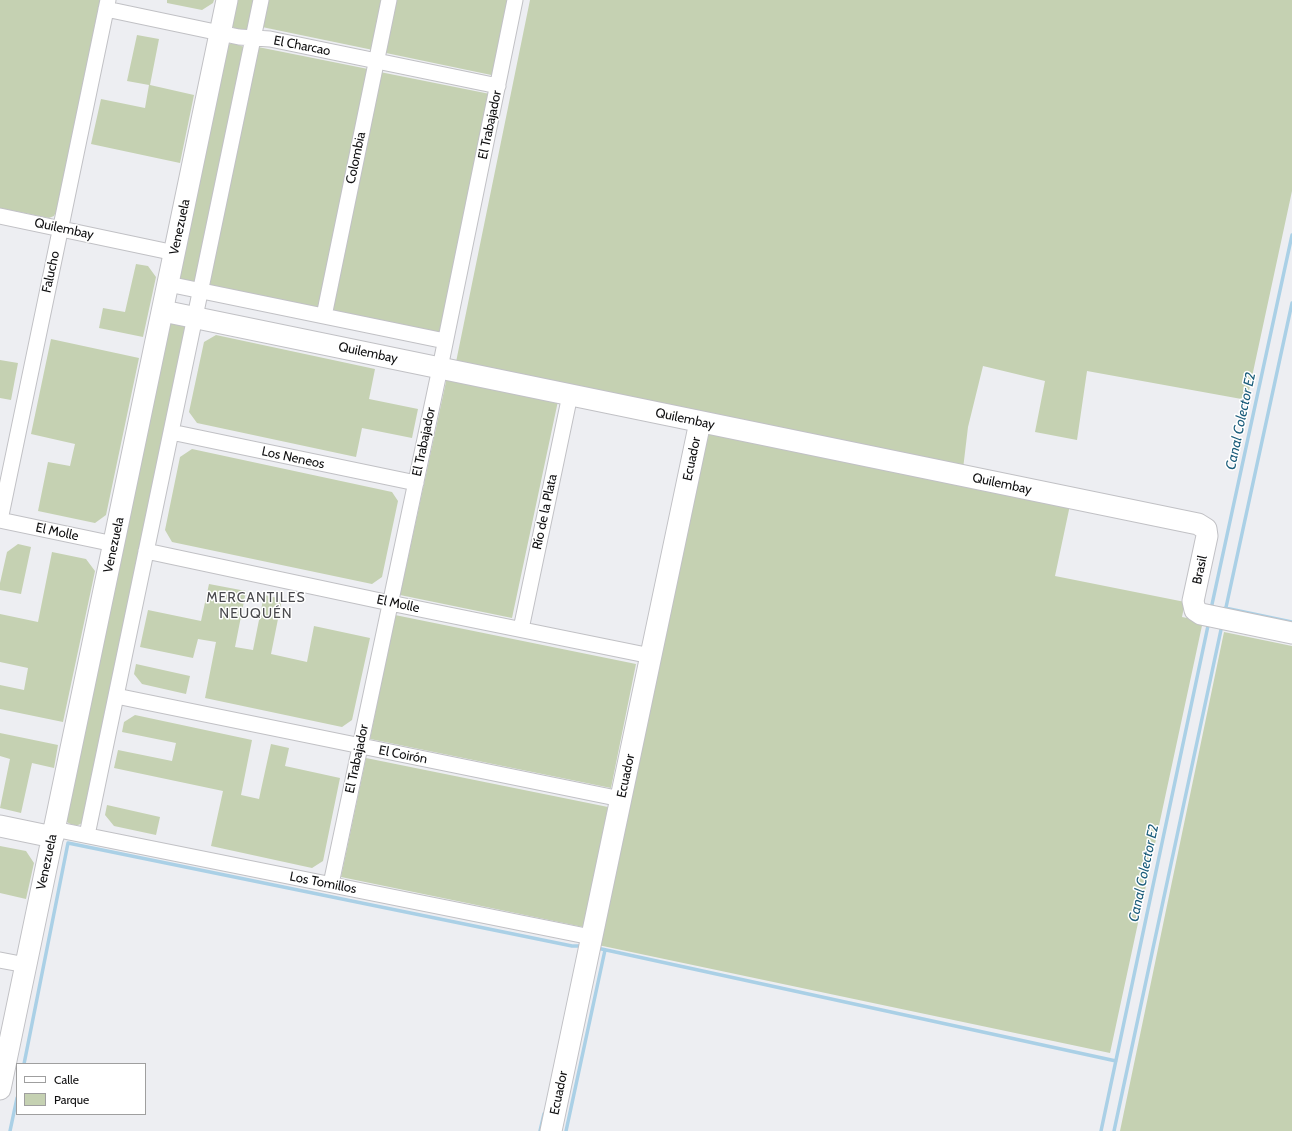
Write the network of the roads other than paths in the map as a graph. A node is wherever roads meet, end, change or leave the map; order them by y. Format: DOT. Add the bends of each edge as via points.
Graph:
graph roads {
  1 [pos="227,0"];
  2 [pos="261,0"];
  3 [pos="389,0"];
  4 [pos="515,0"];
  5 [pos="107,5"];
  6 [pos="220,33"];
  7 [pos="253,38"];
  8 [pos="376,61"];
  9 [pos="498,86"];
  10 [pos="0,216"];
  11 [pos="60,228"];
  12 [pos="175,253"];
  13 [pos="168,284"];
  14 [pos="200,291"];
  15 [pos="162,311"];
  16 [pos="324,316"];
  17 [pos="195,318"];
  18 [pos="445,341"];
  19 [pos="440,368"];
  20 [pos="570,395"];
  21 [pos="700,422"];
  22 [pos="171,432"];
  23 [pos="416,483"];
  24 [pos="0,520"];
  25 [pos="1206,530"];
  26 [pos="114,544"];
  27 [pos="146,551"];
  28 [pos="390,603"];
  29 [pos="521,629"];
  30 [pos="1292,633"];
  31 [pos="651,656"];
  32 [pos="116,696"];
  33 [pos="360,747"];
  34 [pos="621,799"];
  35 [pos="0,826"];
  36 [pos="54,833"];
  37 [pos="86,835"];
  38 [pos="331,884"];
  39 [pos="592,937"];
  40 [pos="0,960"];
  41 [pos="26,965"];
  42 [pos="0,1089"];
  43 [pos="551,1131"];
  1 -- 6 [label="street, Venezuela"];
  2 -- 7 [label="street"];
  3 -- 8 [label="street, Colombia"];
  4 -- 9 [label="street, El Trabajador"];
  5 -- 6 [label="street, El Charcao"];
  5 -- 11 [label="street, Falucho"];
  6 -- 7 [label="street, El Charcao"];
  6 -- 12 [label="street, Venezuela"];
  7 -- 8 [label="street, El Charcao" via="270,39"];
  7 -- 14 [label="street"];
  8 -- 9 [label="street, El Charcao"];
  8 -- 16 [label="street, Colombia"];
  9 -- 18 [label="street, El Trabajador"];
  10 -- 11 [label="street, Quilembay"];
  11 -- 12 [label="street, Quilembay"];
  11 -- 24 [label="street, Falucho"];
  12 -- 13 [label="street, Venezuela"];
  13 -- 14 [label="street, Quilembay"];
  13 -- 15 [label="street, Venezuela"];
  14 -- 16 [label="street, Quilembay"];
  14 -- 17 [label="street"];
  15 -- 17 [label="street, Quilembay"];
  15 -- 26 [label="street, Venezuela"];
  16 -- 18 [label="street, Quilembay"];
  17 -- 19 [label="street, Quilembay"];
  17 -- 22 [label="street"];
  18 -- 19 [label="street, El Trabajador"];
  19 -- 20 [label="street, Quilembay"];
  19 -- 23 [label="street, El Trabajador"];
  20 -- 21 [label="street, Quilembay"];
  20 -- 29 [label="street, Río de la Plata"];
  21 -- 25 [label="street, Quilembay" via="1198,524"];
  21 -- 31 [label="street, Ecuador"];
  22 -- 23 [label="street, Los Neneos"];
  22 -- 27 [label="street"];
  23 -- 28 [label="street, El Trabajador"];
  24 -- 26 [label="street, El Molle"];
  25 -- 30 [label="street, Brasil" via="1207,539 1193,601 1195,610 1201,614"];
  26 -- 36 [label="street, Venezuela"];
  27 -- 28 [label="street, El Molle"];
  27 -- 32 [label="street"];
  28 -- 29 [label="street, El Molle"];
  28 -- 33 [label="street, El Trabajador"];
  29 -- 31 [label="street, El Molle"];
  31 -- 34 [label="street, Ecuador"];
  32 -- 33 [label="street, El Coirón"];
  32 -- 37 [label="street"];
  33 -- 34 [label="street, El Coirón"];
  33 -- 38 [label="street, El Trabajador"];
  34 -- 39 [label="street, Ecuador"];
  35 -- 36 [label="street, Los Tomillos"];
  36 -- 37 [label="street, Los Tomillos"];
  36 -- 41 [label="street, Venezuela"];
  37 -- 38 [label="street, Los Tomillos"];
  38 -- 39 [label="street, Los Tomillos"];
  39 -- 43 [label="street, Ecuador"];
  40 -- 41 [label="street"];
  41 -- 42 [label="street, Venezuela"];
}
